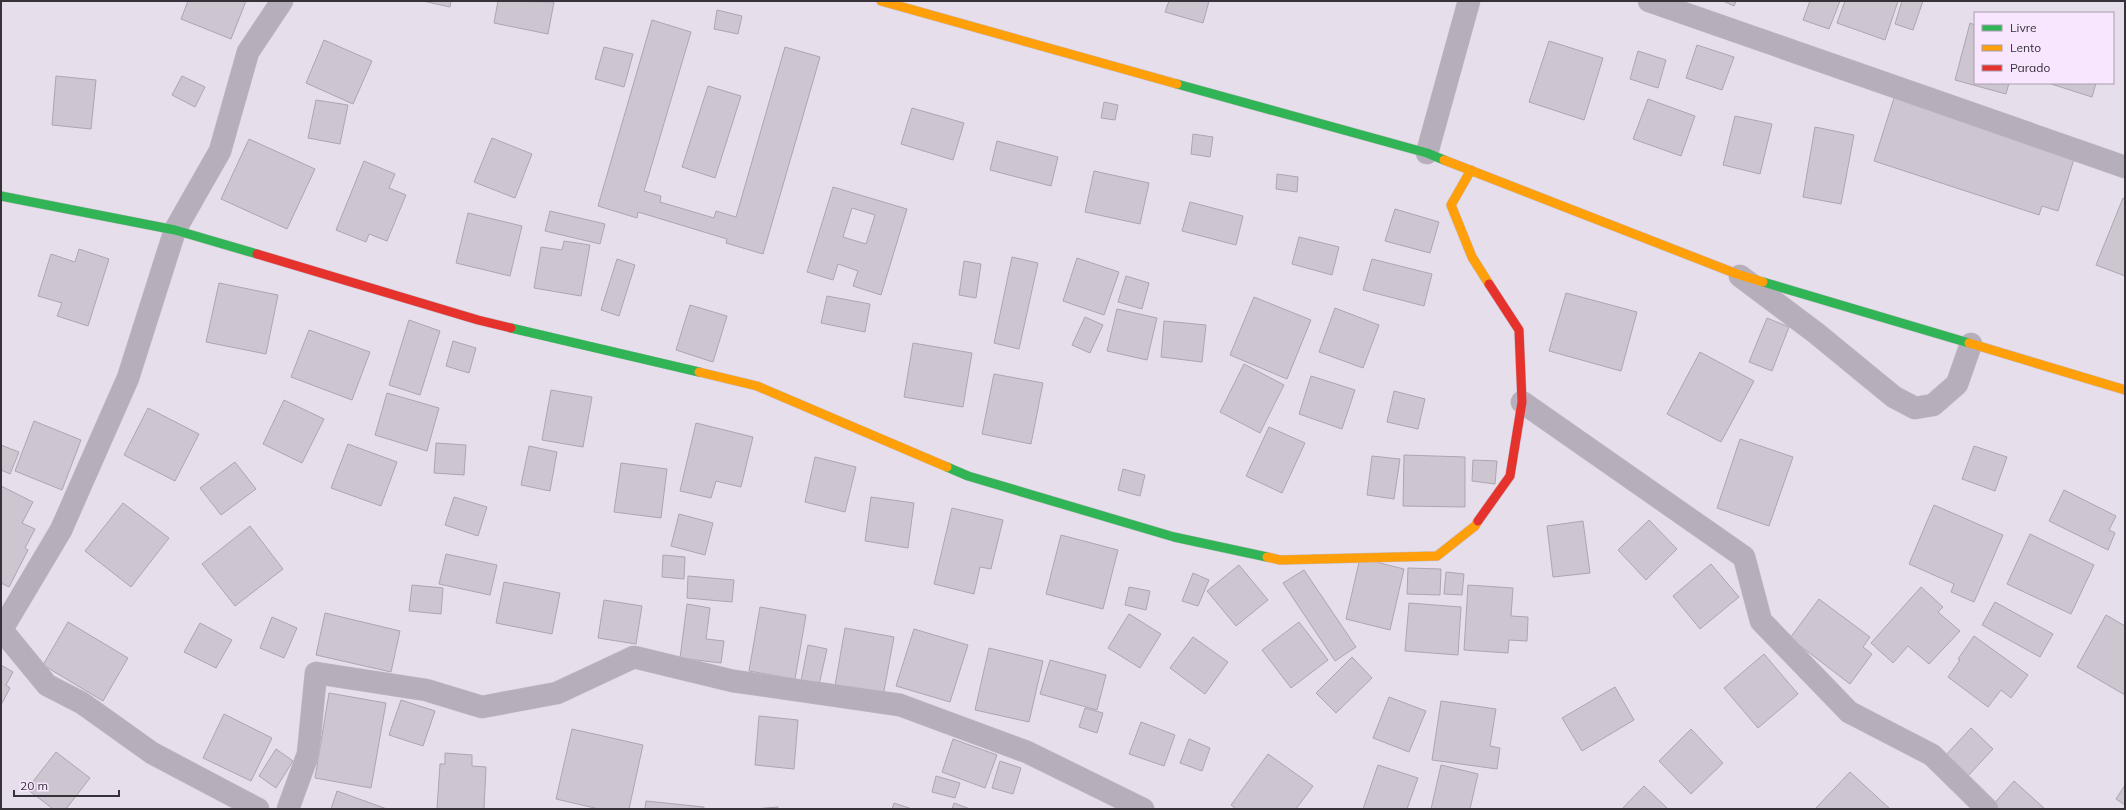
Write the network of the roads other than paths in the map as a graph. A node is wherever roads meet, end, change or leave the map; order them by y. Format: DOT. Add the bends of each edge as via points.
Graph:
graph roads {
  1 [pos="282,1"];
  2 [pos="881,1"];
  3 [pos="1469,1"];
  4 [pos="1649,1"];
  5 [pos="1427,153"];
  6 [pos="2125,167"];
  7 [pos="1471,170"];
  8 [pos="1,196"];
  9 [pos="175,230"];
  10 [pos="1737,274"];
  11 [pos="1971,344"];
  12 [pos="2125,390"];
  13 [pos="1522,402"];
  14 [pos="2,629"];
  15 [pos="258,809"];
  16 [pos="288,809"];
  17 [pos="1143,809"];
  18 [pos="1987,809"];
  1 -- 9 [label="street" via="248,52 220,151"];
  2 -- 5 [label="street"];
  3 -- 5 [label="street"];
  4 -- 6 [label="street"];
  5 -- 7 [label="street"];
  7 -- 10 [label="street"];
  7 -- 13 [label="street" via="1451,205 1472,257 1519,330"];
  8 -- 9 [label="street"];
  9 -- 13 [label="street" via="478,320 757,386 968,476 1174,537 1280,560 1437,556 1475,526 1510,476"];
  9 -- 14 [label="street" via="128,378 61,530"];
  10 -- 11 [label="street"];
  10 -- 11 [label="street" via="1816,333 1894,397 1915,408 1932,405 1957,384"];
  11 -- 12 [label="street"];
  13 -- 18 [label="street" via="1744,557 1761,621 1849,712 1932,755"];
  14 -- 15 [label="street" via="47,685 82,703 152,753"];
  16 -- 17 [label="street" via="308,754 316,673 426,690 482,707 557,693 634,657 733,681 900,706 1027,752"];
}
